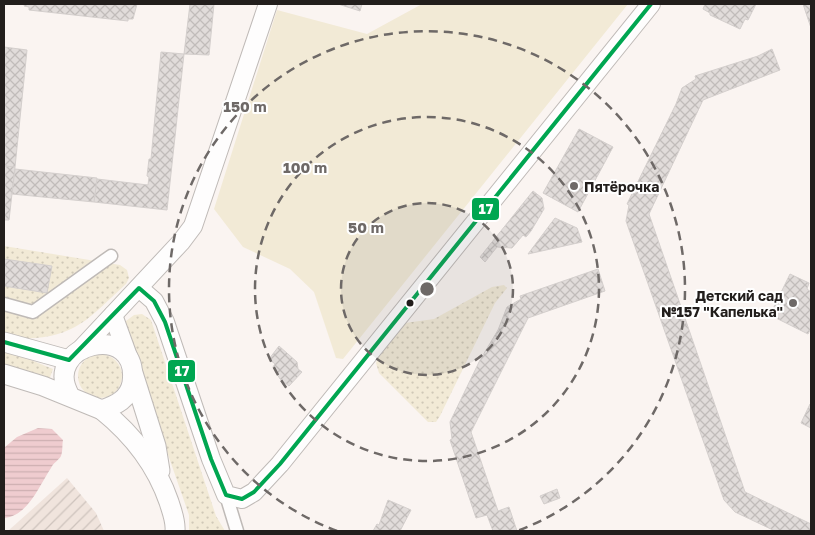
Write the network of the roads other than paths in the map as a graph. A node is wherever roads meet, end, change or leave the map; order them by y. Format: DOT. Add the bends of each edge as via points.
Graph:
graph roads {
  1 [pos="268,4"];
  2 [pos="651,4"];
  3 [pos="112,256"];
  4 [pos="140,288"];
  5 [pos="4,304"];
  6 [pos="113,315"];
  7 [pos="4,342"];
  8 [pos="76,354"];
  9 [pos="131,366"];
  10 [pos="4,374"];
  11 [pos="70,396"];
  12 [pos="102,410"];
  13 [pos="161,478"];
  14 [pos="226,495"];
  15 [pos="175,531"];
  16 [pos="237,531"];
  1 -- 4 [label="street" via="192,226"];
  2 -- 14 [label="street" via="280,464 254,492 242,499"];
  3 -- 5 [label="street" via="33,312"];
  4 -- 6 [label="street"];
  4 -- 14 [label="street" via="154,301 165,322 210,459"];
  6 -- 8 [label="street"];
  6 -- 9 [label="street"];
  7 -- 8 [label="main road"];
  8 -- 9 [label="main road" via="100,343 111,344"];
  8 -- 11 [label="main road" via="64,378"];
  9 -- 12 [label="main road" via="131,387 122,402"];
  9 -- 13 [label="main road" via="156,446"];
  10 -- 11 [label="main road"];
  11 -- 12 [label="main road"];
  12 -- 13 [label="main road" via="123,426"];
  13 -- 15 [label="main road" via="176,523"];
  14 -- 16 [label="street"];
}
